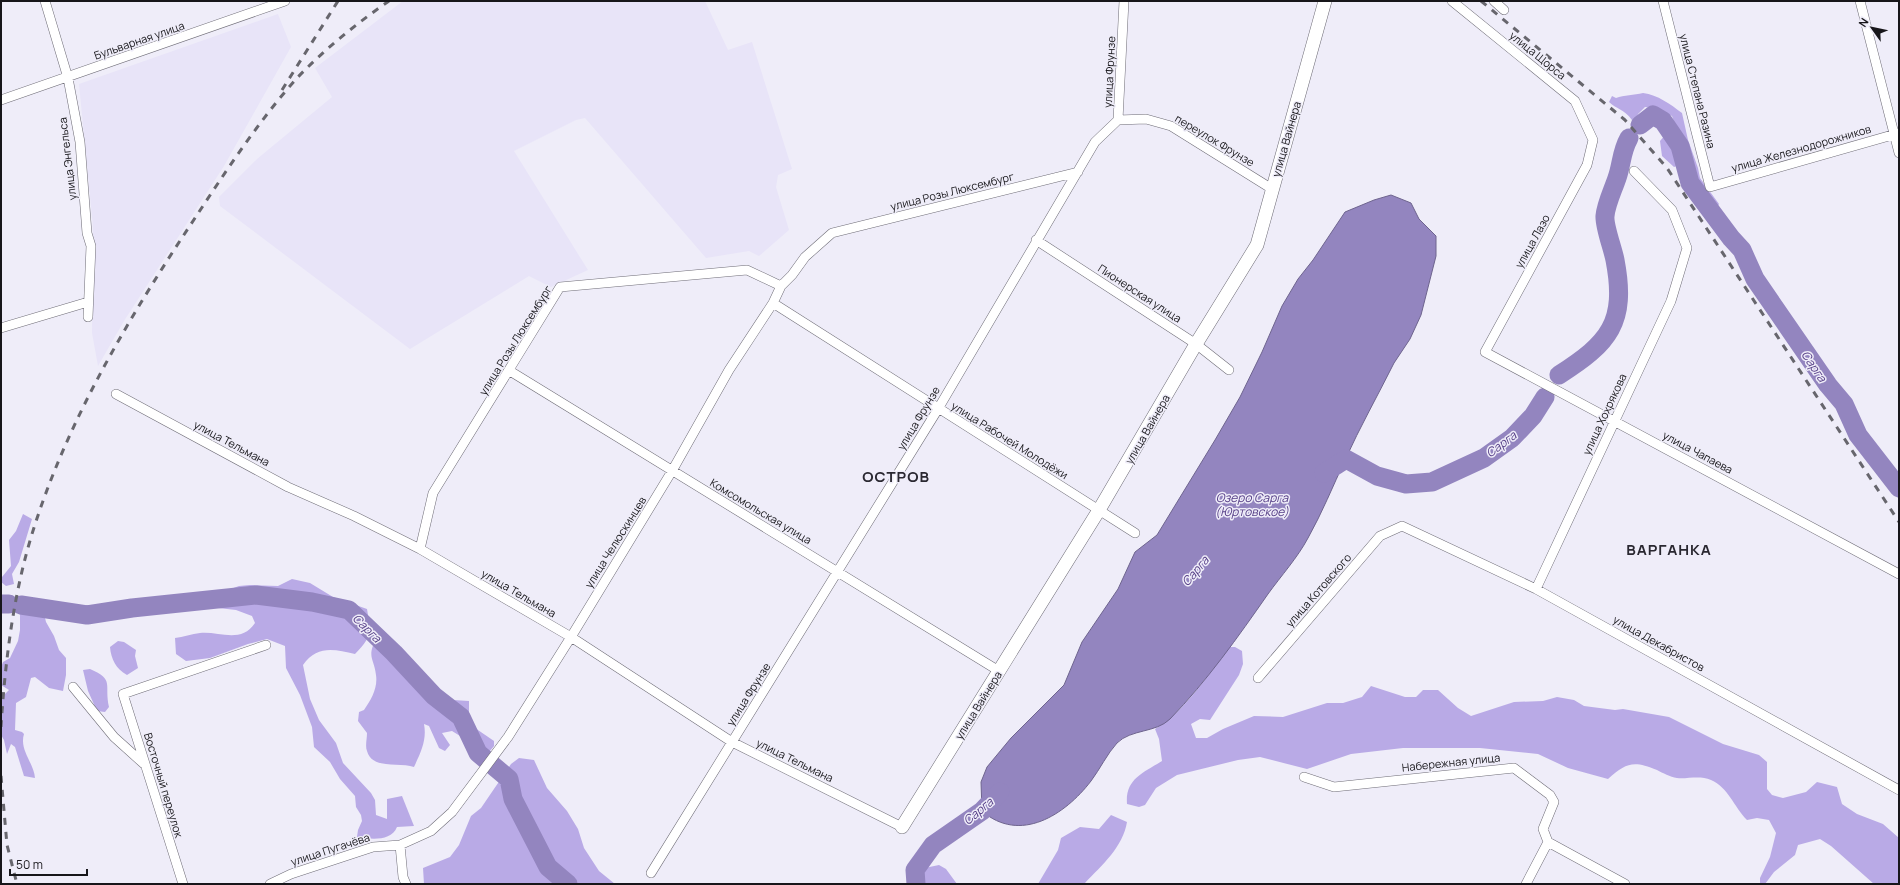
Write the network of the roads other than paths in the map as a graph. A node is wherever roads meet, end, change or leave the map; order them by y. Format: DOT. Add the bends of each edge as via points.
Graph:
graph roads {
  1 [pos="45,1"];
  2 [pos="285,1"];
  3 [pos="1124,1"];
  4 [pos="1325,1"];
  5 [pos="1452,1"];
  6 [pos="1494,1"];
  7 [pos="1663,1"];
  8 [pos="1860,1"];
  9 [pos="1504,10"];
  10 [pos="68,78"];
  11 [pos="1,100"];
  12 [pos="1118,120"];
  13 [pos="1897,133"];
  14 [pos="1593,140"];
  15 [pos="1899,153"];
  16 [pos="1634,171"];
  17 [pos="1078,172"];
  18 [pos="1710,187"];
  19 [pos="1272,189"];
  20 [pos="832,233"];
  21 [pos="1036,240"];
  22 [pos="781,286"];
  23 [pos="88,302"];
  24 [pos="773,303"];
  25 [pos="88,317"];
  26 [pos="1,328"];
  27 [pos="1196,344"];
  28 [pos="1485,352"];
  29 [pos="1228,370"];
  30 [pos="510,371"];
  31 [pos="116,394"];
  32 [pos="938,409"];
  33 [pos="1614,421"];
  34 [pos="672,472"];
  35 [pos="1099,510"];
  36 [pos="1402,526"];
  37 [pos="1135,533"];
  38 [pos="420,549"];
  39 [pos="837,572"];
  40 [pos="1899,574"];
  41 [pos="1536,589"];
  42 [pos="571,637"];
  43 [pos="266,645"];
  44 [pos="999,671"];
  45 [pos="1258,678"];
  46 [pos="73,687"];
  47 [pos="732,742"];
  48 [pos="145,765"];
  49 [pos="1304,777"];
  50 [pos="1899,790"];
  51 [pos="902,827"];
  52 [pos="1548,842"];
  53 [pos="400,845"];
  54 [pos="652,873"];
  55 [pos="183,884"];
  56 [pos="270,884"];
  57 [pos="406,884"];
  58 [pos="1526,884"];
  59 [pos="1625,884"];
  1 -- 10 [label="street, улица Энгельса"];
  2 -- 10 [label="street, Бульварная улица"];
  3 -- 12 [label="street, улица Фрунзе"];
  4 -- 19 [label="street, улица Вайнера"];
  5 -- 14 [label="street, улица Щорса" via="1575,101"];
  6 -- 9 [label="street"];
  7 -- 18 [label="street, улица Степана Разина"];
  8 -- 13 [label="street"];
  10 -- 11 [label="street, Бульварная улица"];
  10 -- 23 [label="street, улица Энгельса" via="80,142 87,233 91,246"];
  12 -- 17 [label="street, улица Фрунзе" via="1095,142"];
  12 -- 19 [label="street, переулок Фрунзе" via="1146,119 1171,126"];
  13 -- 15 [label="street"];
  13 -- 18 [label="street, улица Железнодорожников"];
  14 -- 28 [label="street, улица Лазо" via="1588,165"];
  16 -- 33 [label="street, улица Хохрякова" via="1672,210 1687,248 1671,301"];
  17 -- 20 [label="street, улица Розы Люксембург"];
  17 -- 21 [label="street, улица Фрунзе"];
  19 -- 27 [label="street, улица Вайнера" via="1257,245"];
  20 -- 22 [label="street, улица Челюскинцев" via="805,257"];
  21 -- 27 [label="street, Пионерская улица"];
  21 -- 32 [label="street, улица Фрунзе"];
  22 -- 24 [label="street, улица Челюскинцев"];
  22 -- 30 [label="street, улица Розы Люксембург" via="746,270 560,287"];
  23 -- 25 [label="street, улица Энгельса"];
  23 -- 26 [label="street"];
  24 -- 32 [label="street, улица Рабочей Молодёжи"];
  24 -- 34 [label="street, улица Челюскинцев" via="729,370"];
  27 -- 29 [label="street, Пионерская улица"];
  27 -- 35 [label="street, улица Вайнера"];
  28 -- 33 [label="street, улица Чапаева"];
  30 -- 34 [label="street, Комсомольская улица"];
  30 -- 38 [label="street, улица Розы Люксембург" via="433,493"];
  31 -- 38 [label="street, улица Тельмана" via="288,487"];
  32 -- 35 [label="street, улица Рабочей Молодёжи"];
  32 -- 39 [label="street, улица Фрунзе"];
  33 -- 40 [label="street, улица Чапаева"];
  33 -- 41 [label="street, улица Хохрякова"];
  34 -- 39 [label="street, Комсомольская улица"];
  34 -- 42 [label="street, улица Челюскинцев"];
  35 -- 37 [label="street, улица Рабочей Молодёжи"];
  35 -- 44 [label="street, улица Вайнера"];
  36 -- 41 [label="street, улица Декабристов"];
  36 -- 45 [label="street, улица Котовского" via="1380,536"];
  38 -- 42 [label="street, улица Тельмана"];
  39 -- 44 [label="street, Комсомольская улица"];
  39 -- 47 [label="street, улица Фрунзе"];
  41 -- 50 [label="street, улица Декабристов"];
  42 -- 47 [label="street, улица Тельмана"];
  42 -- 53 [label="street, улица Челюскинцев" via="500,748 452,812 431,831"];
  43 -- 48 [label="street, Восточный переулок" via="123,694"];
  44 -- 51 [label="street, улица Вайнера"];
  46 -- 48 [label="street" via="114,737"];
  47 -- 51 [label="street, улица Тельмана"];
  47 -- 54 [label="street, улица Фрунзе"];
  48 -- 55 [label="street, Восточный переулок"];
  49 -- 52 [label="street, Набережная улица" via="1334,787 1514,768 1550,795 1554,802 1543,829"];
  52 -- 58 [label="street"];
  52 -- 59 [label="street"];
  53 -- 56 [label="street, улица Пугачёва" via="373,847 291,874"];
  53 -- 57 [label="street"];
}
